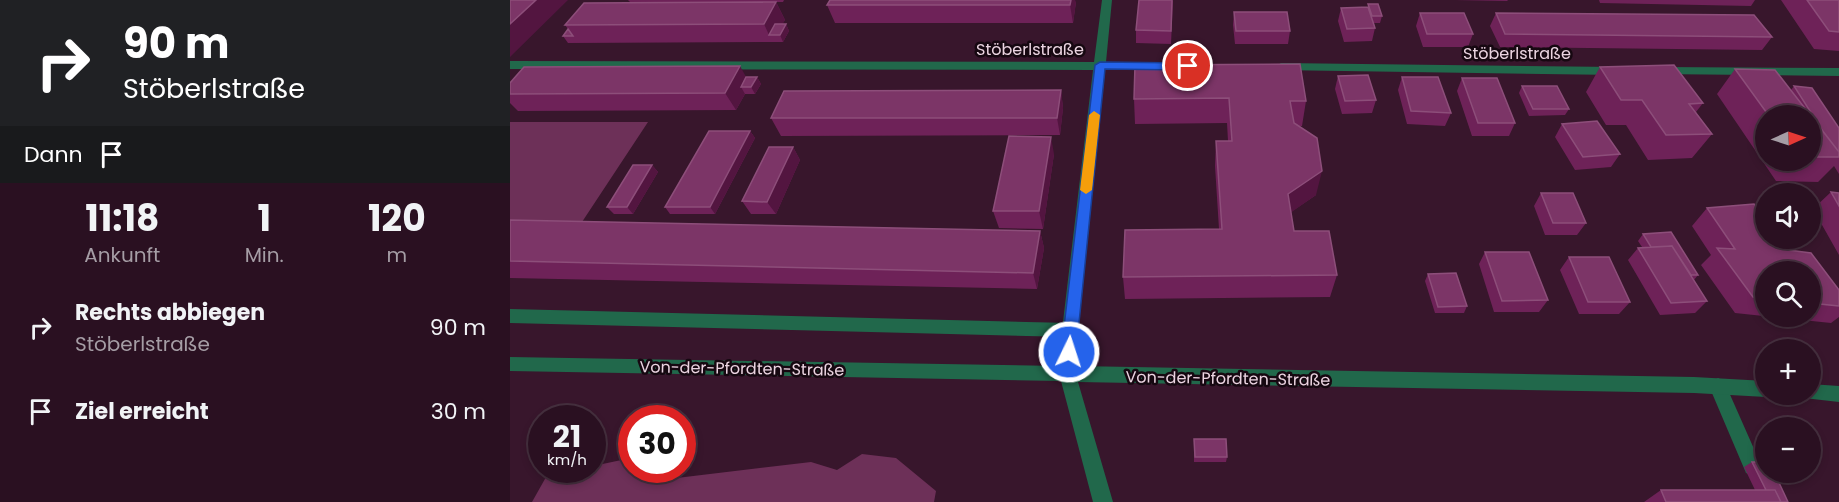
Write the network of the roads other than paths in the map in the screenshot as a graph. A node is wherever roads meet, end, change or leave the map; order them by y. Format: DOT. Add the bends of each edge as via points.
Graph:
graph roads {
  1 [pos="1107,0"];
  2 [pos="510,65"];
  3 [pos="1100,65"];
  4 [pos="1168,66"];
  5 [pos="1273,67"];
  6 [pos="1627,71"];
  7 [pos="1650,71"];
  8 [pos="1839,72"];
  9 [pos="510,316"];
  10 [pos="1070,330"];
  11 [pos="510,363"];
  12 [pos="1068,375"];
  13 [pos="1718,386"];
  14 [pos="1755,388"];
  15 [pos="1821,393"];
  16 [pos="1839,394"];
  17 [pos="1754,467"];
  18 [pos="1102,502"];
  1 -- 3 [label="street"];
  2 -- 3 [label="street, Stöberlstraße"];
  3 -- 4 [label="street, Stöberlstraße"];
  3 -- 10 [label="street"];
  5 -- 6 [label="street, Stöberlstraße"];
  7 -- 8 [label="street"];
  9 -- 10 [label="street"];
  10 -- 12 [label="street"];
  11 -- 12 [label="street, Von-der-Pfordten-Straße"];
  12 -- 13 [label="street, Von-der-Pfordten-Straße"];
  12 -- 18 [label="street"];
  13 -- 14 [label="street, Von-der-Pfordten-Straße"];
  13 -- 17 [label="street"];
  15 -- 16 [label="street"];
}
